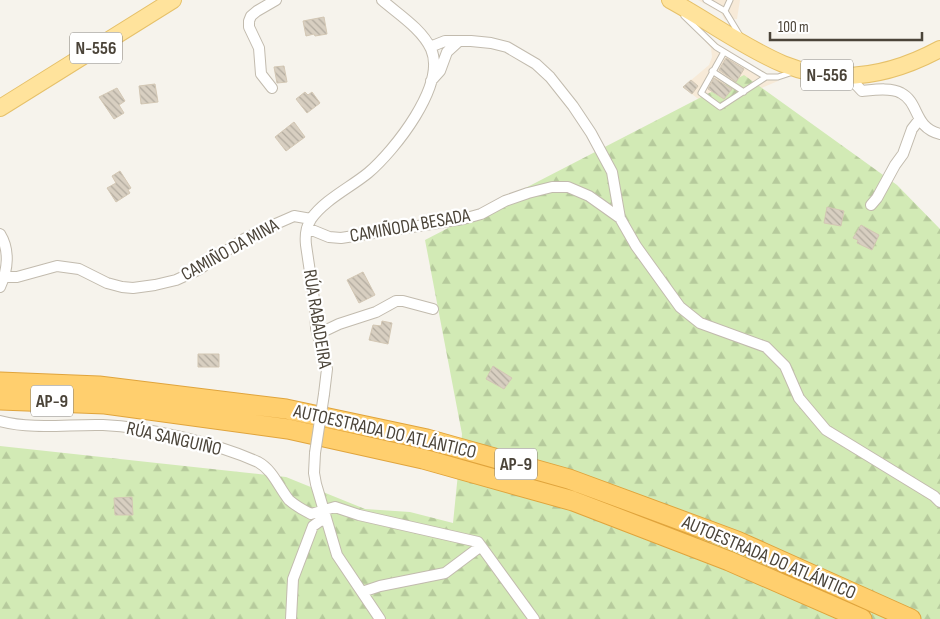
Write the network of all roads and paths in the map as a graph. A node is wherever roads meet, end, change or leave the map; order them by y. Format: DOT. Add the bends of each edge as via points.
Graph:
graph roads {
  1 [pos="173,0"];
  2 [pos="276,0"];
  3 [pos="382,0"];
  4 [pos="670,0"];
  5 [pos="706,0"];
  6 [pos="730,0"];
  7 [pos="391,5"];
  8 [pos="725,11"];
  9 [pos="459,41"];
  10 [pos="744,43"];
  11 [pos="430,47"];
  12 [pos="940,49"];
  13 [pos="724,52"];
  14 [pos="799,70"];
  15 [pos="712,71"];
  16 [pos="848,76"];
  17 [pos="766,77"];
  18 [pos="430,81"];
  19 [pos="272,88"];
  20 [pos="744,92"];
  21 [pos="0,108"];
  22 [pos="919,120"];
  23 [pos="940,134"];
  24 [pos="871,204"];
  25 [pos="620,218"];
  26 [pos="309,224"];
  27 [pos="0,234"];
  28 [pos="5,277"];
  29 [pos="0,287"];
  30 [pos="433,309"];
  31 [pos="318,334"];
  32 [pos="0,382"];
  33 [pos="102,395"];
  34 [pos="0,400"];
  35 [pos="0,421"];
  36 [pos="940,502"];
  37 [pos="325,514"];
  38 [pos="481,546"];
  39 [pos="362,592"];
  40 [pos="291,619"];
  41 [pos="380,619"];
  42 [pos="534,619"];
  43 [pos="862,619"];
  44 [pos="911,619"];
  1 -- 21 [label="main road, N-556"];
  2 -- 19 [label="street" via="257,11 248,21 259,48 261,74"];
  3 -- 7 [label="street"];
  4 -- 10 [label="main road, N-556"];
  4 -- 13 [label="lane"];
  5 -- 8 [label="lane"];
  6 -- 8 [label="lane"];
  7 -- 11 [label="street"];
  8 -- 10 [label="lane"];
  9 -- 11 [label="street" via="445,41"];
  9 -- 18 [label="street" via="447,52 440,71"];
  9 -- 25 [label="street" via="507,47 536,64 550,77 591,133 612,172"];
  10 -- 14 [label="main road, N-556"];
  11 -- 18 [label="street" via="434,68"];
  12 -- 16 [label="main road, N-556" via="900,68"];
  13 -- 15 [label="lane"];
  13 -- 17 [label="lane"];
  14 -- 16 [label="main road, N-556"];
  14 -- 17 [label="lane"];
  15 -- 20 [label="lane"];
  15 -- 20 [label="lane" via="700,93 720,107"];
  16 -- 22 [label="street" via="862,90 900,92 910,101"];
  17 -- 20 [label="lane"];
  18 -- 26 [label="street" via="416,116 384,156"];
  22 -- 23 [label="street"];
  22 -- 24 [label="street" via="912,129 903,154"];
  25 -- 26 [label="street, CAMIÑODA BESADA" via="589,196 568,188 552,188 513,198 481,214 341,238 329,237"];
  25 -- 36 [label="street" via="680,307 700,324 766,347 785,366 799,398 826,430"];
  26 -- 28 [label="street, CAMIÑO DA MINA" via="294,216 244,239 198,270 156,285 122,287 79,269 57,266"];
  26 -- 31 [label="street, RÚA RABADEIRA" via="306,245"];
  27 -- 28 [label="street" via="6,253"];
  28 -- 29 [label="street"];
  30 -- 31 [label="street" via="396,301"];
  31 -- 37 [label="street, RÚA RABADEIRA, bridge" via="327,369 315,453 315,478"];
  32 -- 33 [label="highway, AP-9"];
  33 -- 34 [label="highway, AP-9"];
  33 -- 43 [label="highway, AUTOESTRADA DO ATLÁNTICO / AP-9" via="288,429 423,459 573,502 729,561"];
  33 -- 44 [label="highway, AUTOESTRADA DO ATLÁNTICO / AP-9" via="286,409 427,439 570,479 737,541"];
  35 -- 37 [label="street, RÚA SANGUIÑO" via="42,426 124,426 222,449 260,463 299,508 311,514"];
  37 -- 38 [label="street, RÚA SANGUIÑO" via="335,507 478,542"];
  37 -- 39 [label="street, RÚA RABADEIRA" via="337,555"];
  37 -- 40 [label="street" via="313,526 293,579"];
  38 -- 39 [label="street" via="445,573"];
  38 -- 42 [label="street"];
  39 -- 41 [label="street, RÚA RABADEIRA"];
}
